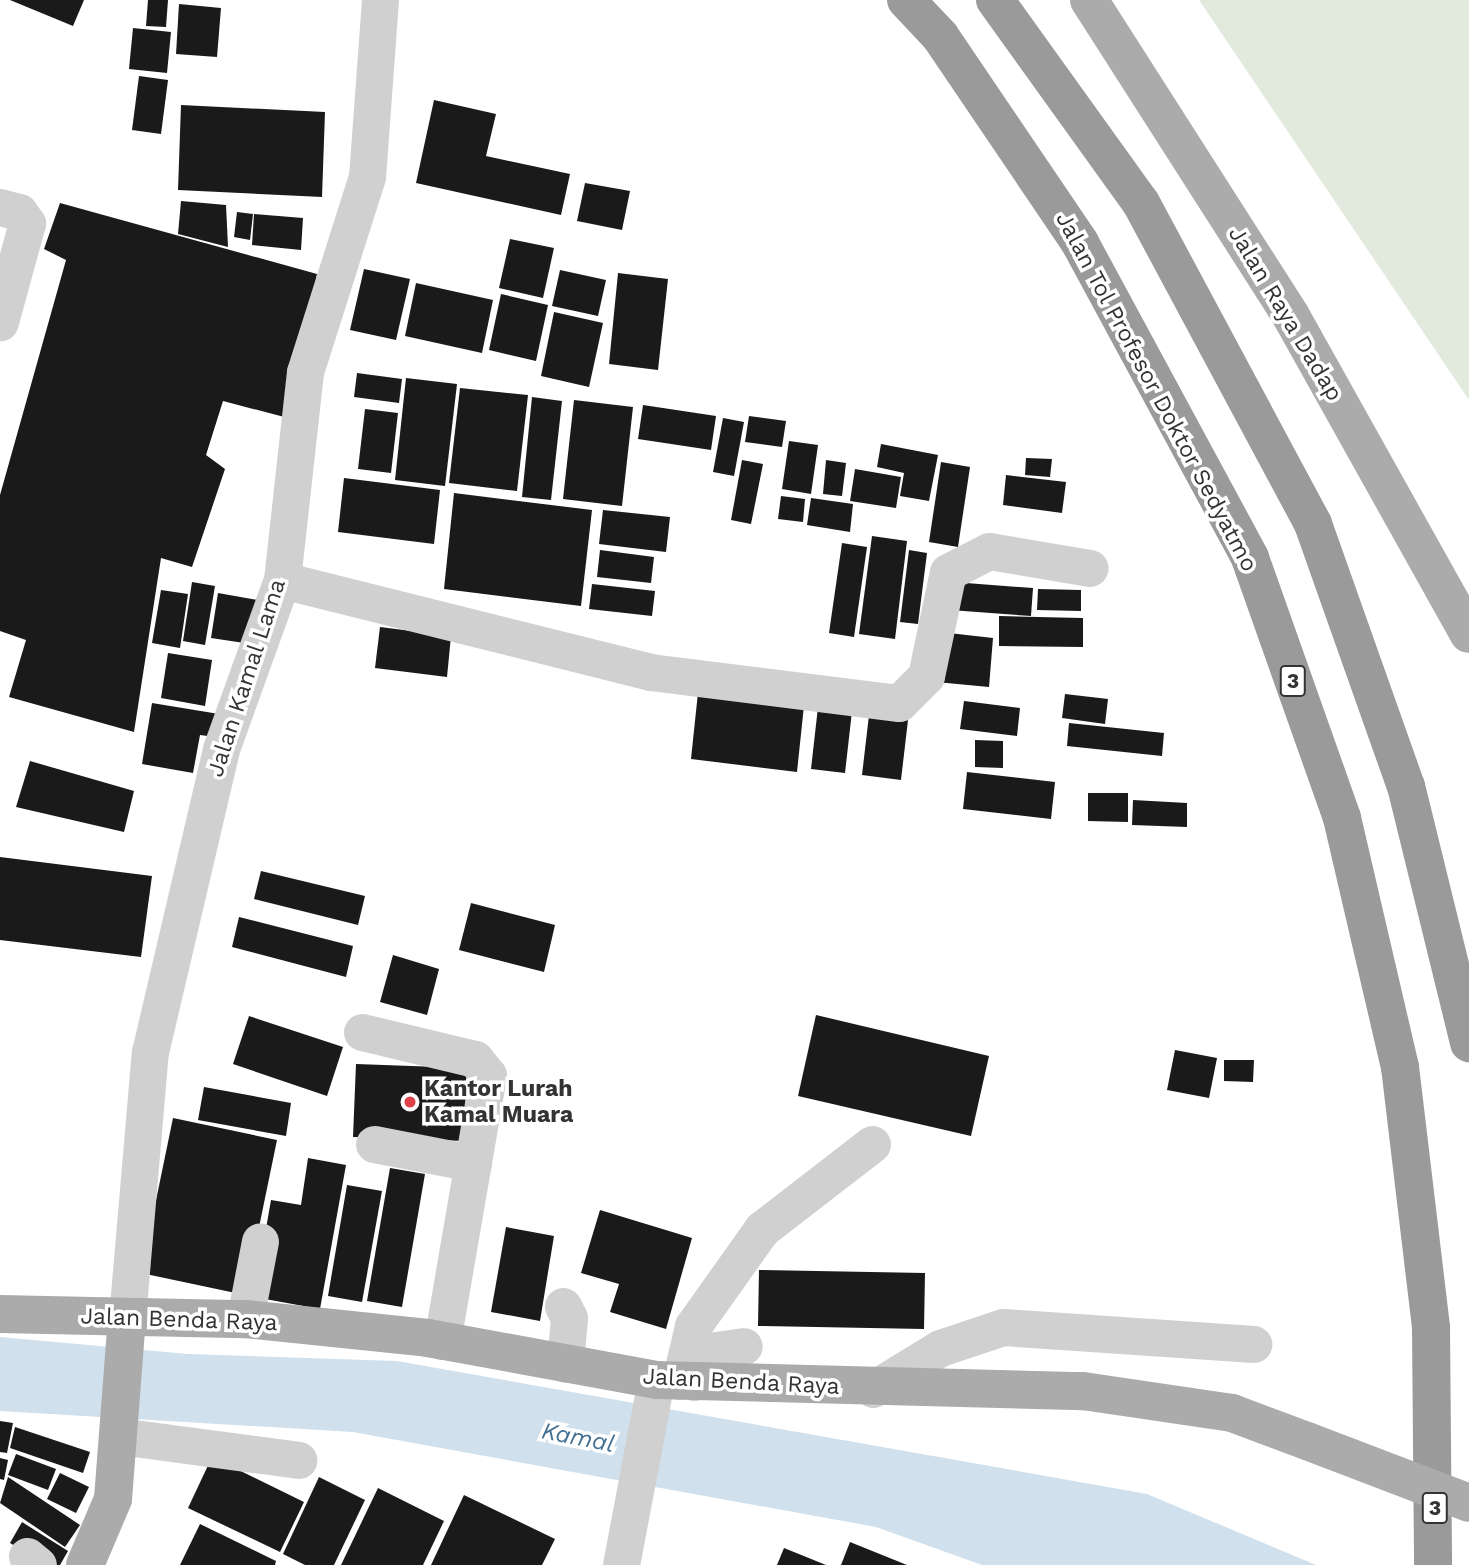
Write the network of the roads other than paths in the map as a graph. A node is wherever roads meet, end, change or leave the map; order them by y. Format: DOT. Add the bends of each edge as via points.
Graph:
graph roads {
  1 [pos="380,0"];
  2 [pos="906,0"];
  3 [pos="995,0"];
  4 [pos="1089,0"];
  5 [pos="0,206"];
  6 [pos="0,322"];
  7 [pos="1090,568"];
  8 [pos="282,580"];
  9 [pos="1469,634"];
  10 [pos="362,1032"];
  11 [pos="1469,1043"];
  12 [pos="373,1144"];
  13 [pos="872,1144"];
  14 [pos="473,1163"];
  15 [pos="260,1241"];
  16 [pos="0,1314"];
  17 [pos="245,1320"];
  18 [pos="125,1333"];
  19 [pos="442,1341"];
  20 [pos="1252,1344"];
  21 [pos="744,1346"];
  22 [pos="670,1387"];
  23 [pos="873,1389"];
  24 [pos="119,1427"];
  25 [pos="298,1460"];
  26 [pos="1469,1503"];
  27 [pos="85,1565"];
  28 [pos="621,1565"];
  29 [pos="1433,1565"];
  1 -- 8 [label="street, Jalan Kamal Lama" via="367,177 304,372"];
  2 -- 29 [label="highway, Jalan Tol Profesor Doktor Sedyatmo / 3" via="940,36 1080,243 1250,558 1342,818 1402,1081 1431,1328"];
  3 -- 11 [label="highway" via="1141,204 1313,524 1406,786"];
  4 -- 9 [label="main road, Jalan Raya Dadap" via="1291,316"];
  5 -- 6 [label="street" via="19,212 27,223"];
  7 -- 8 [label="street" via="989,551 947,572 926,676 899,703 650,672"];
  8 -- 18 [label="street, Jalan Kamal Lama" via="221,749 150,1052"];
  10 -- 14 [label="street" via="483,1066 488,1075"];
  12 -- 14 [label="street"];
  13 -- 22 [label="street" via="762,1229 693,1326"];
  14 -- 19 [label="street"];
  15 -- 17 [label="street"];
  16 -- 18 [label="main road, Jalan Benda Raya"];
  17 -- 18 [label="main road, Jalan Benda Raya"];
  17 -- 19 [label="main road, Jalan Benda Raya"];
  18 -- 24 [label="main road"];
  19 -- 22 [label="main road, Jalan Benda Raya" via="566,1335"];
  20 -- 23 [label="street" via="1003,1328 940,1348"];
  21 -- 22 [label="street" via="709,1351"];
  22 -- 23 [label="main road, Jalan Benda Raya"];
  22 -- 28 [label="street" via="638,1482"];
  23 -- 26 [label="main road, Jalan Benda Raya, bridge" via="1083,1391 1232,1413"];
  24 -- 25 [label="street"];
  24 -- 27 [label="main road" via="113,1499"];
}
